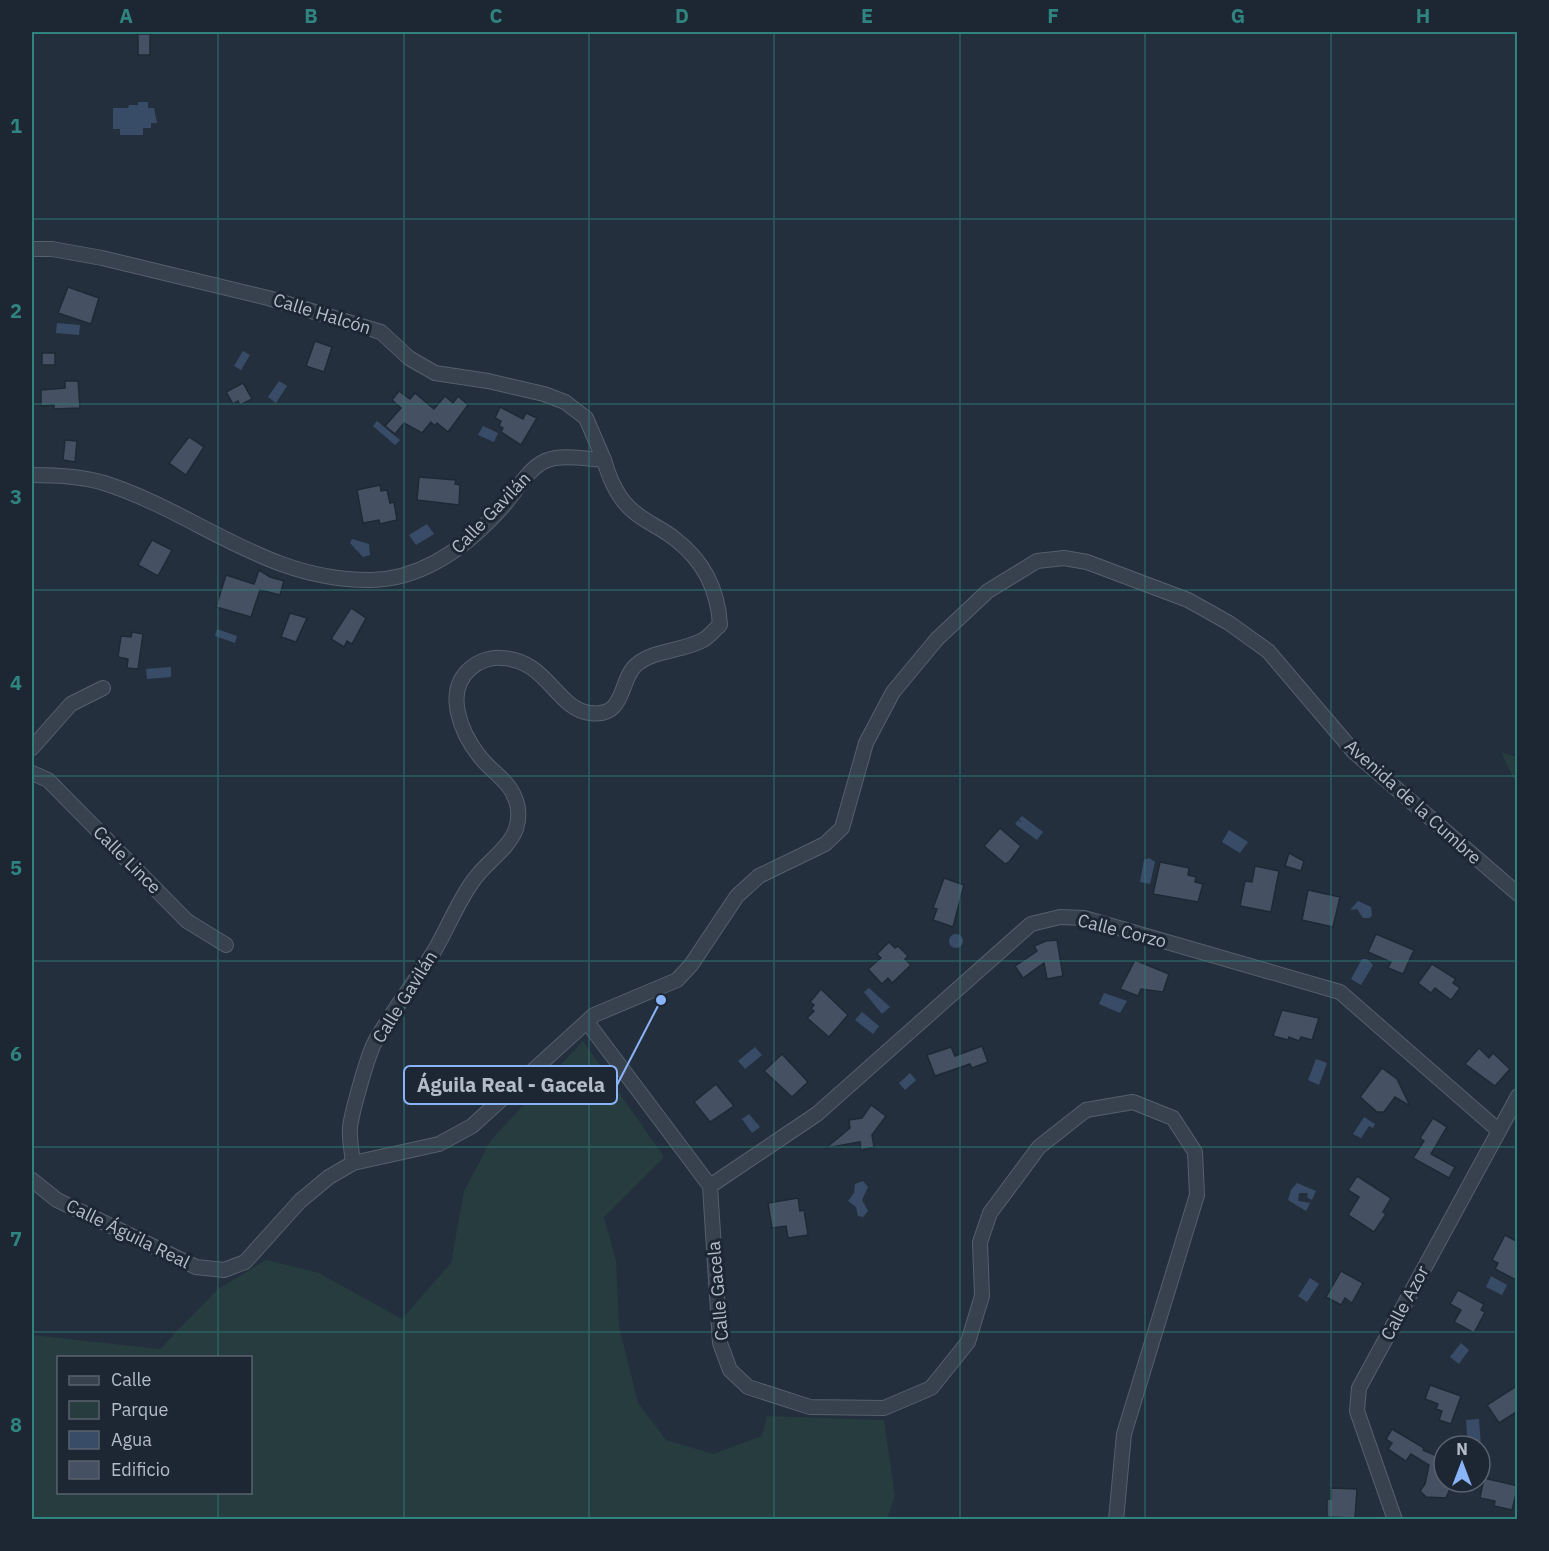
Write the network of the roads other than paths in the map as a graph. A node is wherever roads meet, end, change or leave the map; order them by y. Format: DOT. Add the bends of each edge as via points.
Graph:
graph roads {
  1 [pos="32,249"];
  2 [pos="604,460"];
  3 [pos="32,475"];
  4 [pos="1037,561"];
  5 [pos="103,687"];
  6 [pos="32,748"];
  7 [pos="32,773"];
  8 [pos="1518,894"];
  9 [pos="226,945"];
  10 [pos="586,1022"];
  11 [pos="1518,1096"];
  12 [pos="1498,1130"];
  13 [pos="353,1163"];
  14 [pos="32,1180"];
  15 [pos="710,1186"];
  16 [pos="1116,1520"];
  17 [pos="1395,1520"];
  1 -- 2 [label="street, Calle Halcón" via="113,260 267,298 381,332 409,358 435,373 488,381 565,402 586,418"];
  2 -- 3 [label="street, Calle Gavilán" via="545,461 449,557 418,573 373,580 328,578 282,566 130,492 101,482"];
  2 -- 13 [label="street, Calle Gavilán" via="609,478 632,511 676,539 708,573 719,603 720,625 705,640 649,655 633,668 617,704 601,713 574,707 529,664 512,658 493,657 464,674 457,689 463,731 480,757 510,788 519,813 515,830 473,881 433,952 374,1042 350,1127"];
  4 -- 8 [label="street, Avenida de la Cumbre" via="1087,561 1188,600 1229,623 1268,651 1354,752"];
  4 -- 10 [label="street, Calle Águila Real" via="988,591 937,639 893,693 866,743 842,828 825,844 759,876 737,896 677,980 613,1005"];
  5 -- 6 [label="street" via="71,704"];
  7 -- 9 [label="street, Calle Lince" via="48,780 187,921"];
  10 -- 13 [label="street, Calle Águila Real" via="472,1126 454,1137 422,1149"];
  10 -- 15 [label="street"];
  11 -- 12 [label="street, Calle Azor"];
  12 -- 15 [label="street, Calle Corzo" via="1340,993 1084,918 1060,917 1031,924 817,1113"];
  12 -- 17 [label="street, Calle Azor" via="1359,1388 1357,1410"];
  13 -- 14 [label="street, Calle Águila Real" via="300,1201 245,1262 225,1270 196,1267 57,1200"];
  15 -- 16 [label="street, Calle Gacela" via="720,1343 730,1370 748,1387 810,1407 884,1408 931,1388 968,1342 982,1296 980,1242 990,1213 1039,1147 1086,1110 1133,1102 1173,1118 1195,1152 1197,1195 1124,1434"];
}
